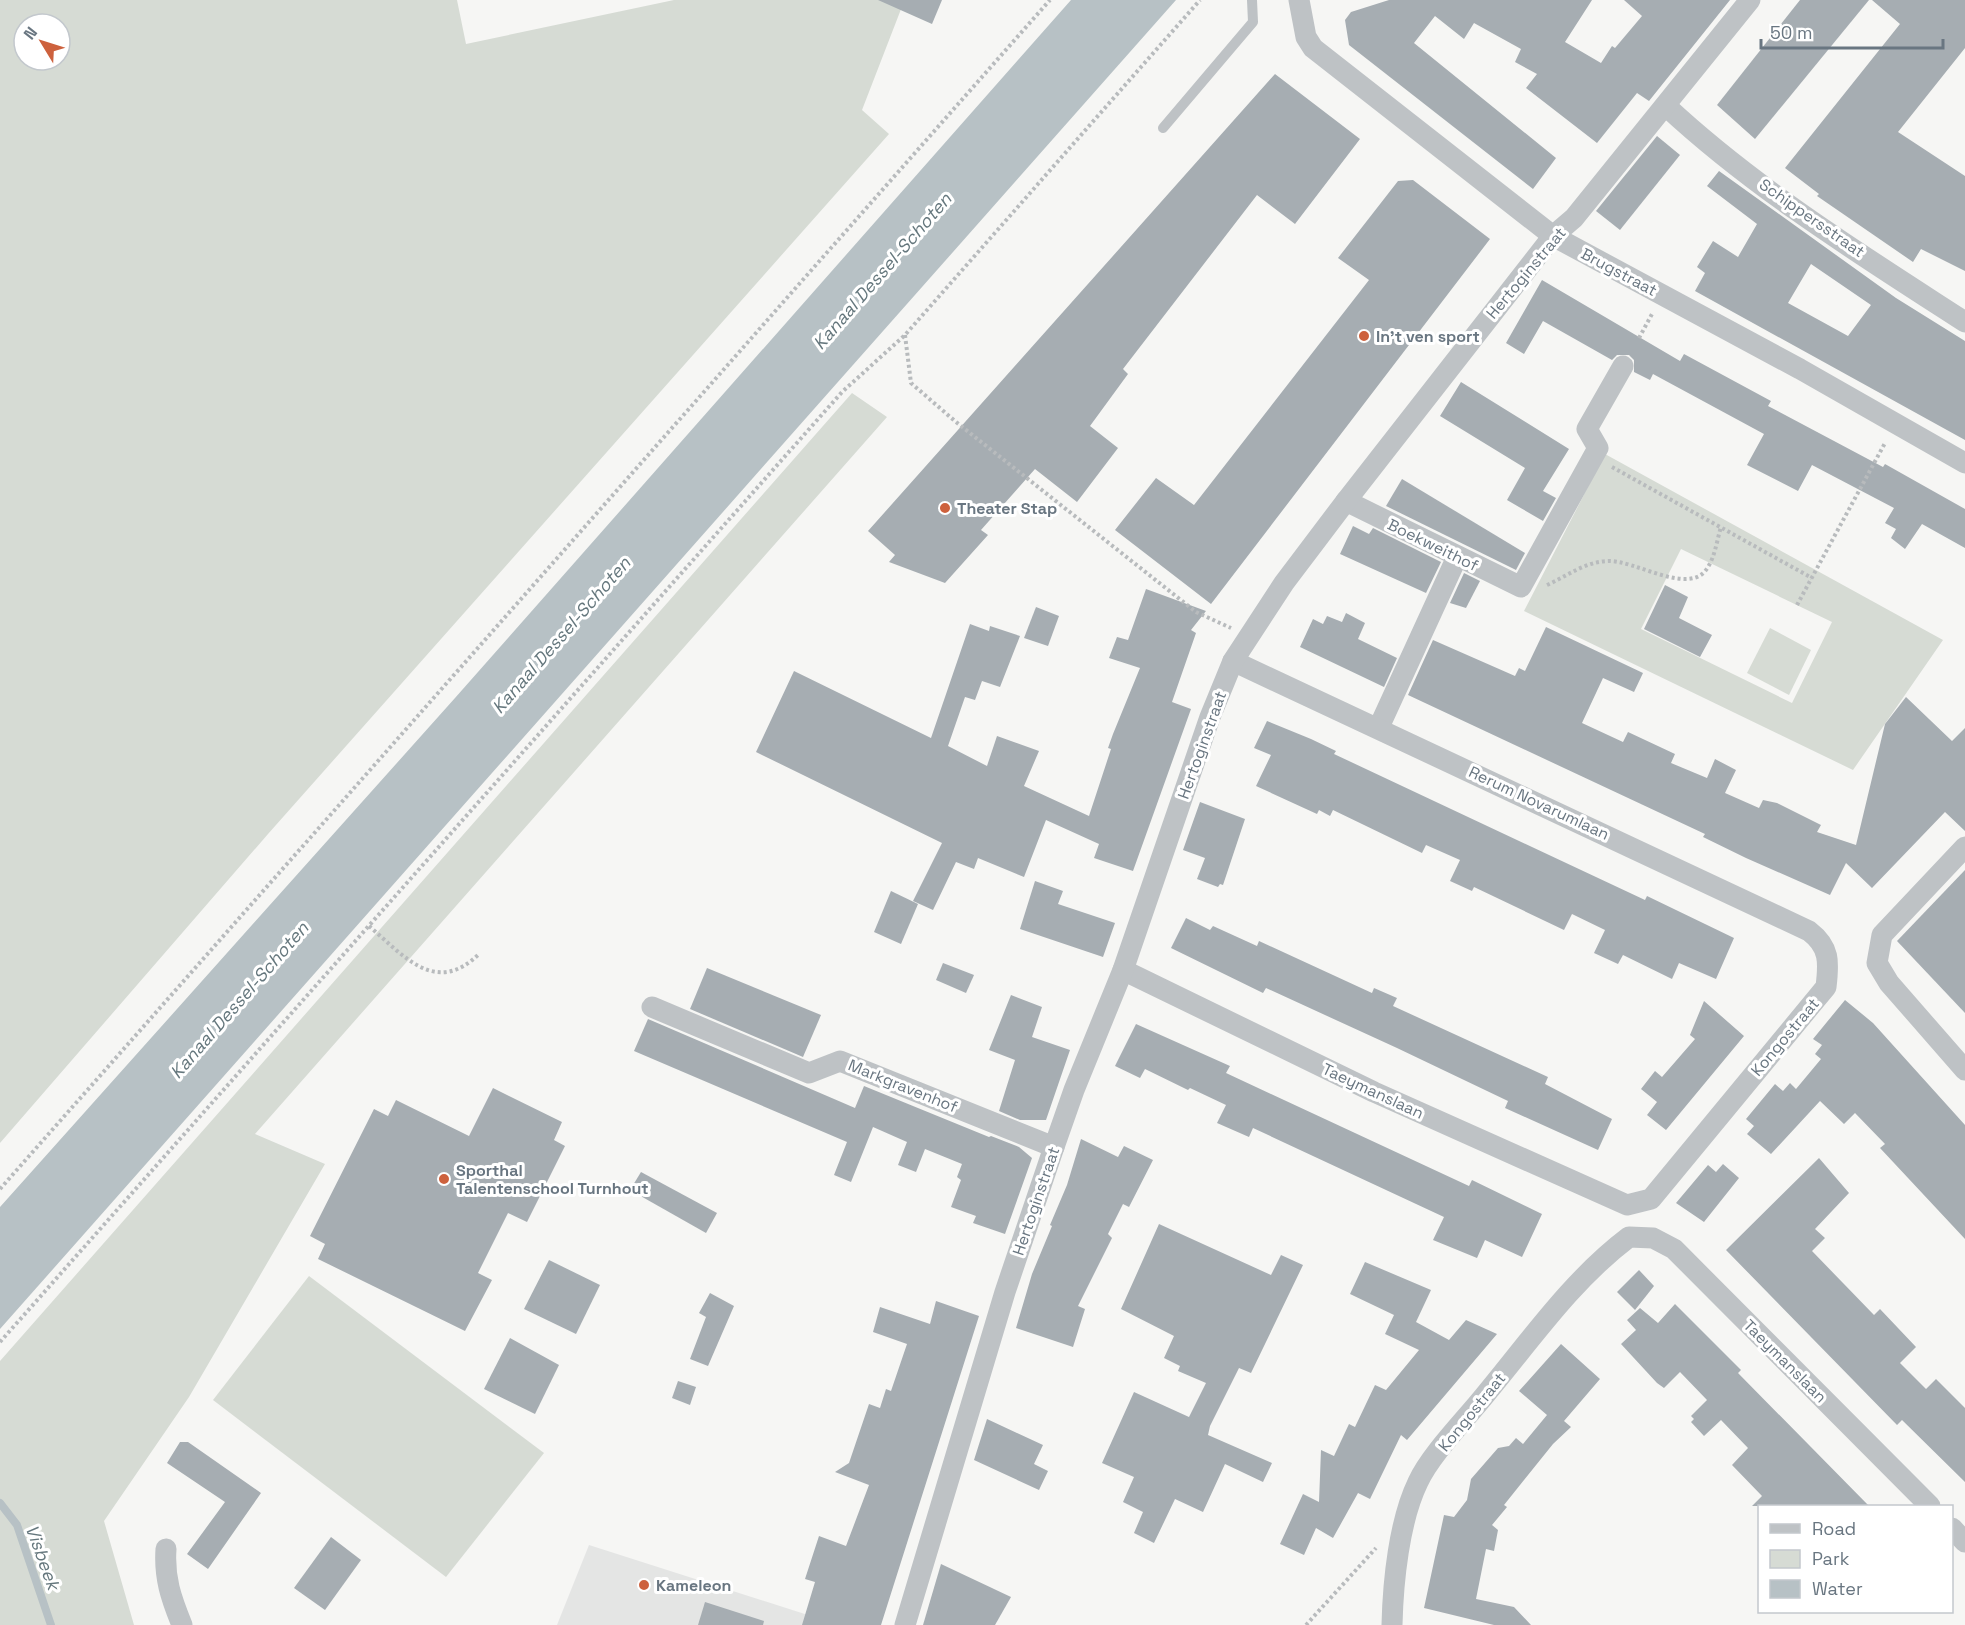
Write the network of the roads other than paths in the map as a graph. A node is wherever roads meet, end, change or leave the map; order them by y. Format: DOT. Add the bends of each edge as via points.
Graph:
graph roads {
  1 [pos="1252,0"];
  2 [pos="1299,0"];
  3 [pos="1750,0"];
  4 [pos="1666,106"];
  5 [pos="1163,128"];
  6 [pos="1553,236"];
  7 [pos="1965,322"];
  8 [pos="1623,366"];
  9 [pos="1965,463"];
  10 [pos="1346,501"];
  11 [pos="1456,556"];
  12 [pos="1233,661"];
  13 [pos="1378,727"];
  14 [pos="1965,847"];
  15 [pos="1829,961"];
  16 [pos="1123,970"];
  17 [pos="652,1007"];
  18 [pos="1965,1070"];
  19 [pos="1054,1147"];
  20 [pos="1626,1205"];
  21 [pos="1629,1237"];
  22 [pos="1929,1505"];
  23 [pos="1953,1529"];
  24 [pos="1965,1542"];
  25 [pos="166,1549"];
  26 [pos="182,1625"];
  27 [pos="905,1625"];
  28 [pos="1392,1625"];
  1 -- 5 [label="lane" via="1253,22"];
  2 -- 6 [label="street, Brugstraat" via="1306,38 1313,48"];
  3 -- 4 [label="street, Hertoginstraat"];
  4 -- 6 [label="street, Hertoginstraat" via="1574,218"];
  4 -- 7 [label="street, Schippersstraat" via="1788,203"];
  6 -- 9 [label="street, Brugstraat"];
  6 -- 10 [label="street, Hertoginstraat"];
  8 -- 11 [label="street, Boekweithof" via="1587,429 1598,448 1521,587"];
  10 -- 11 [label="street, Boekweithof"];
  10 -- 12 [label="street, Hertoginstraat" via="1284,583"];
  11 -- 13 [label="street"];
  12 -- 13 [label="street, Rerum Novarumlaan"];
  12 -- 16 [label="street, Hertoginstraat"];
  13 -- 15 [label="street, Rerum Novarumlaan" via="1809,931 1821,940"];
  14 -- 18 [label="street" via="1882,935 1877,963 1889,983"];
  15 -- 20 [label="street, Kongostraat" via="1826,987 1651,1199"];
  16 -- 19 [label="street, Hertoginstraat"];
  16 -- 20 [label="street, Taeymanslaan" via="1374,1092"];
  17 -- 19 [label="street, Markgravenhof" via="810,1073 840,1061"];
  19 -- 27 [label="street, Hertoginstraat" via="1005,1292"];
  21 -- 22 [label="street, Taeymanslaan" via="1653,1238 1674,1249"];
  21 -- 28 [label="street, Kongostraat" via="1597,1261 1418,1481 1402,1537"];
  23 -- 24 [label="street"];
  25 -- 26 [label="street" via="168,1593"];
}
